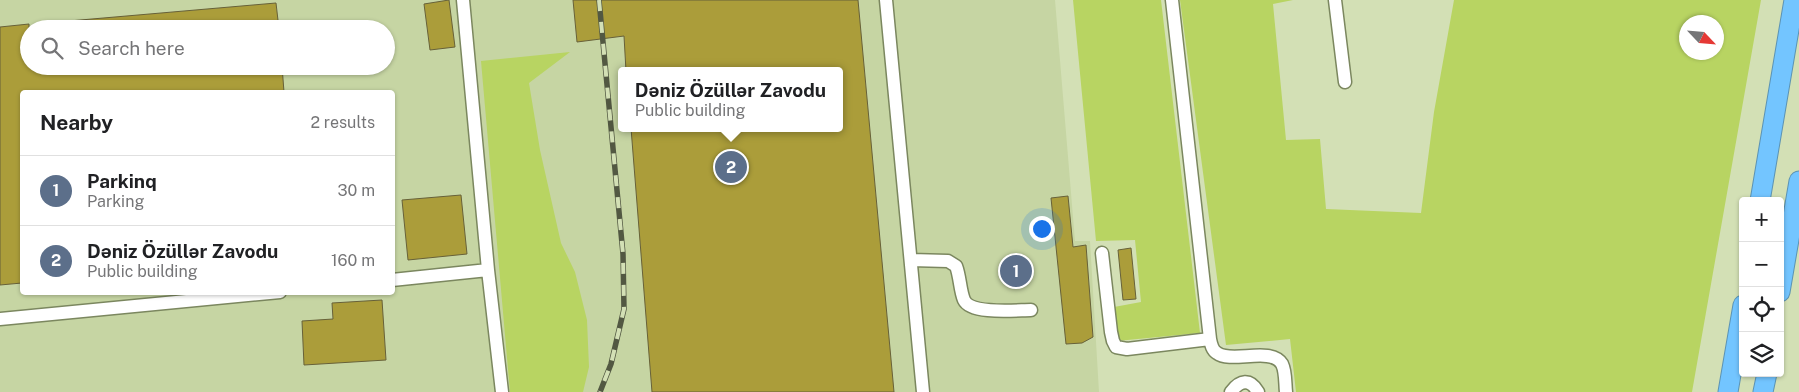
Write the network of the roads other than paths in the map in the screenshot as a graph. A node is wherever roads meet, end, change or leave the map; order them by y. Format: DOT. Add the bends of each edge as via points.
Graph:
graph roads {
  1 [pos="463,0"];
  2 [pos="886,0"];
  3 [pos="1172,0"];
  4 [pos="1335,0"];
  5 [pos="1794,0"];
  6 [pos="1345,82"];
  7 [pos="1799,181"];
  8 [pos="1761,197"];
  9 [pos="1102,253"];
  10 [pos="911,260"];
  11 [pos="488,270"];
  12 [pos="395,280"];
  13 [pos="1781,287"];
  14 [pos="249,295"];
  15 [pos="1031,310"];
  16 [pos="0,319"];
  17 [pos="1739,328"];
  18 [pos="1210,339"];
  19 [pos="1765,377"];
  20 [pos="502,392"];
  21 [pos="923,392"];
  22 [pos="1231,392"];
  23 [pos="1258,392"];
  24 [pos="1286,392"];
  25 [pos="1728,392"];
  26 [pos="1763,392"];
  1 -- 11 [label="street"];
  2 -- 10 [label="street"];
  3 -- 18 [label="street"];
  4 -- 6 [label="street"];
  5 -- 8 [label="highway"];
  7 -- 13 [label="highway"];
  9 -- 18 [label="street" via="1111,332 1116,347 1127,349"];
  10 -- 15 [label="street" via="948,261 956,266 964,300 969,306 982,310"];
  10 -- 21 [label="street"];
  11 -- 12 [label="street"];
  11 -- 20 [label="street"];
  14 -- 16 [label="street"];
  17 -- 25 [label="highway"];
  18 -- 24 [label="street" via="1217,354 1264,356 1277,360 1282,365"];
  19 -- 26 [label="highway"];
  22 -- 23 [label="street" via="1236,384 1244,382 1252,384"];
}
